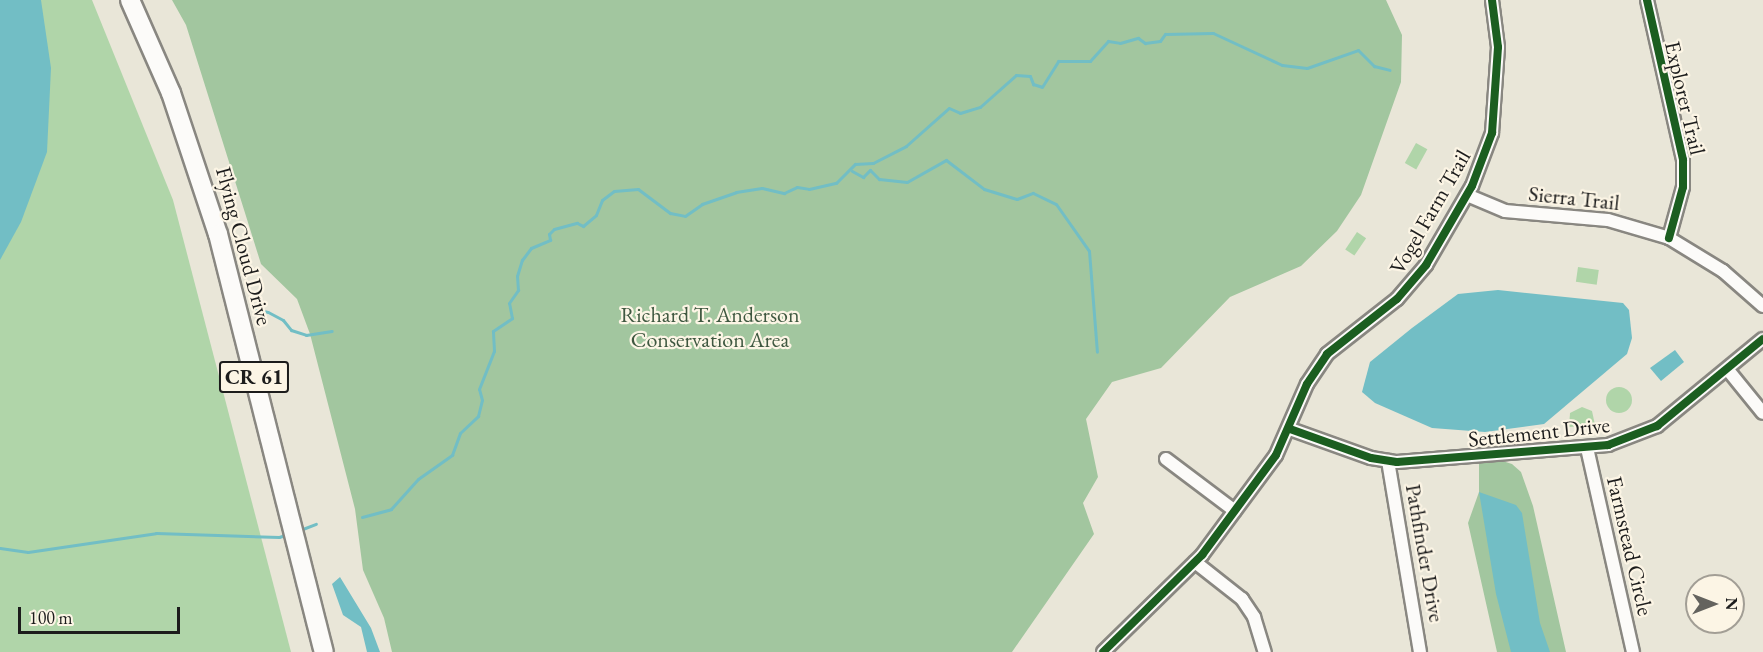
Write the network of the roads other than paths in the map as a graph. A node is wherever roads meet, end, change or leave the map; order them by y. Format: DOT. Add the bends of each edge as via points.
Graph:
graph roads {
  1 [pos="130,0"];
  2 [pos="1492,0"];
  3 [pos="1647,0"];
  4 [pos="1467,195"];
  5 [pos="1669,238"];
  6 [pos="1763,306"];
  7 [pos="1763,339"];
  8 [pos="1728,370"];
  9 [pos="1763,413"];
  10 [pos="1290,429"];
  11 [pos="1587,448"];
  12 [pos="1166,459"];
  13 [pos="1389,461"];
  14 [pos="1235,511"];
  15 [pos="1195,562"];
  16 [pos="324,652"];
  17 [pos="1103,652"];
  18 [pos="1265,652"];
  19 [pos="1420,652"];
  20 [pos="1633,652"];
  1 -- 16 [label="main road, Flying Cloud Drive / CR 61" via="195,160 218,234"];
  2 -- 4 [label="street, Vogel Farm Trail" via="1498,47 1492,133"];
  3 -- 5 [label="street, Explorer Trail" via="1683,160 1681,196"];
  4 -- 5 [label="street, Sierra Trail" via="1505,211 1608,220"];
  4 -- 10 [label="street, Vogel Farm Trail" via="1413,283 1327,354 1307,384"];
  5 -- 6 [label="street, Sierra Trail" via="1723,271"];
  7 -- 8 [label="street, Settlement Drive"];
  8 -- 9 [label="street"];
  8 -- 11 [label="street, Settlement Drive" via="1657,426 1634,438"];
  10 -- 13 [label="street, Settlement Drive"];
  10 -- 14 [label="street, Vogel Farm Trail"];
  11 -- 13 [label="street, Settlement Drive" via="1422,462"];
  11 -- 20 [label="street, Farmstead Circle"];
  12 -- 14 [label="street"];
  13 -- 19 [label="street, Pathfinder Drive"];
  14 -- 15 [label="street, Vogel Farm Trail"];
  15 -- 17 [label="street, Vogel Farm Trail"];
  15 -- 18 [label="street" via="1242,599 1254,616"];
}
